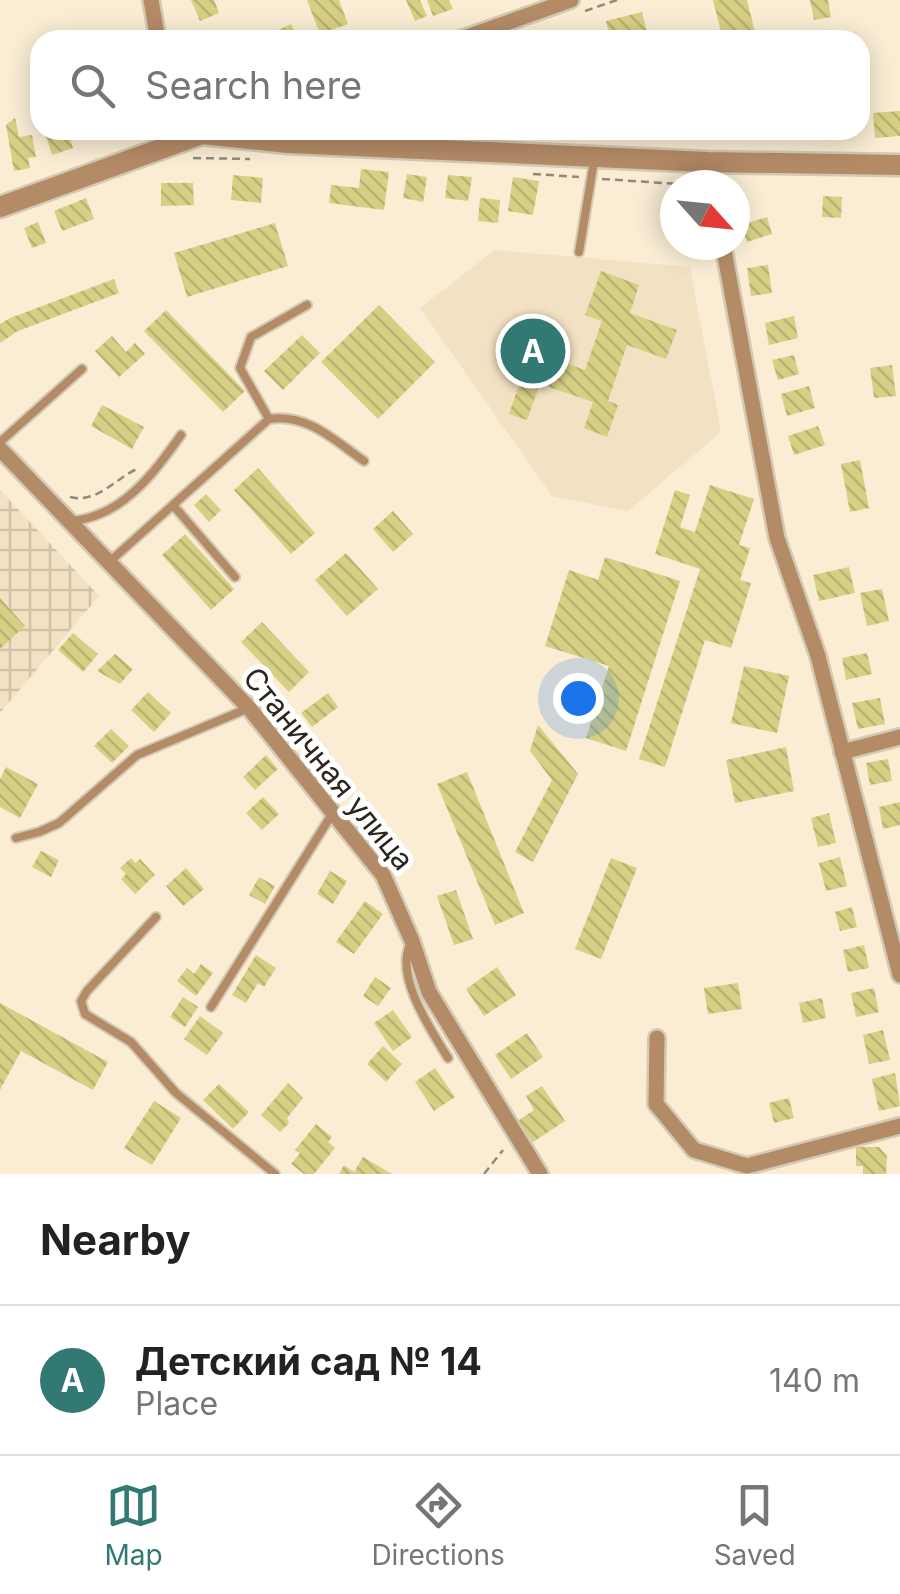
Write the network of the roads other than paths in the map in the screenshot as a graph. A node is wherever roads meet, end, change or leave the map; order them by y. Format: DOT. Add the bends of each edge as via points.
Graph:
graph roads {
  1 [pos="151,0"];
  2 [pos="571,0"];
  3 [pos="156,30"];
  4 [pos="486,30"];
  5 [pos="180,140"];
  6 [pos="267,140"];
  7 [pos="707,162"];
  8 [pos="900,164"];
  9 [pos="594,168"];
  10 [pos="708,170"];
  11 [pos="0,206"];
  12 [pos="579,252"];
  13 [pos="725,260"];
  14 [pos="307,304"];
  15 [pos="82,369"];
  16 [pos="297,404"];
  17 [pos="290,416"];
  18 [pos="269,419"];
  19 [pos="181,435"];
  20 [pos="0,445"];
  21 [pos="364,461"];
  22 [pos="173,505"];
  23 [pos="68,521"];
  24 [pos="108,564"];
  25 [pos="235,577"];
  26 [pos="249,708"];
  27 [pos="900,737"];
  28 [pos="842,752"];
  29 [pos="334,811"];
  30 [pos="16,838"];
  31 [pos="156,917"];
  32 [pos="412,941"];
  33 [pos="900,975"];
  34 [pos="211,1007"];
  35 [pos="657,1038"];
  36 [pos="448,1058"];
  37 [pos="900,1126"];
  38 [pos="275,1174"];
  39 [pos="540,1174"];
  1 -- 3 [label="street"];
  2 -- 4 [label="street"];
  5 -- 11 [label="street"];
  6 -- 9 [label="street"];
  7 -- 8 [label="street"];
  7 -- 9 [label="street"];
  7 -- 10 [label="street"];
  9 -- 12 [label="lane"];
  13 -- 28 [label="street" via="777,538"];
  14 -- 18 [label="lane" via="251,337 240,368"];
  15 -- 20 [label="lane"];
  16 -- 17 [label="lane"];
  17 -- 18 [label="lane"];
  17 -- 21 [label="lane"];
  18 -- 22 [label="lane"];
  19 -- 23 [label="lane" via="150,478 103,515"];
  20 -- 23 [label="street, Станичная улица"];
  22 -- 24 [label="lane"];
  22 -- 25 [label="lane"];
  23 -- 24 [label="street, Станичная улица"];
  24 -- 26 [label="street, Станичная улица"];
  26 -- 29 [label="street, Станичная улица"];
  26 -- 30 [label="lane" via="137,755 59,823"];
  27 -- 28 [label="street"];
  28 -- 33 [label="street"];
  29 -- 32 [label="street, Станичная улица" via="384,875"];
  29 -- 34 [label="lane"];
  31 -- 38 [label="lane" via="87,990 81,1001 85,1014 131,1042 176,1092"];
  32 -- 36 [label="lane" via="407,972"];
  32 -- 39 [label="street, Станичная улица" via="430,992"];
  35 -- 37 [label="street" via="656,1104 694,1150 747,1166"];
}
